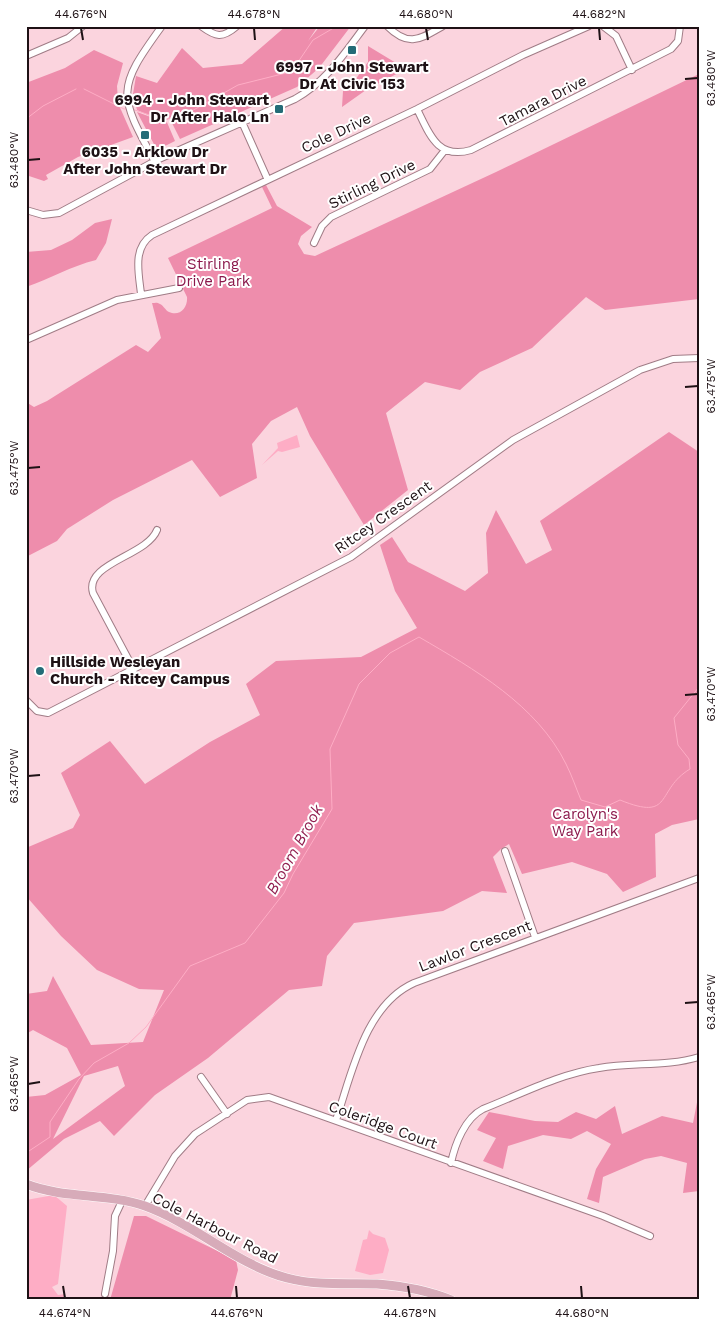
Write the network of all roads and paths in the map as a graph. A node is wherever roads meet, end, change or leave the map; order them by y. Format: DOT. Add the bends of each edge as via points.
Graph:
graph roads {
  1 [pos="83,26"];
  2 [pos="162,26"];
  3 [pos="201,26"];
  4 [pos="237,26"];
  5 [pos="365,26"];
  6 [pos="387,26"];
  7 [pos="444,26"];
  8 [pos="589,26"];
  9 [pos="603,26"];
  10 [pos="680,26"];
  11 [pos="26,56"];
  12 [pos="632,70"];
  13 [pos="417,108"];
  14 [pos="242,122"];
  15 [pos="445,150"];
  16 [pos="154,162"];
  17 [pos="268,178"];
  18 [pos="26,210"];
  19 [pos="314,243"];
  20 [pos="179,288"];
  21 [pos="141,294"];
  22 [pos="26,340"];
  23 [pos="699,358"];
  24 [pos="157,530"];
  25 [pos="134,670"];
  26 [pos="26,700"];
  27 [pos="505,851"];
  28 [pos="699,878"];
  29 [pos="535,937"];
  30 [pos="699,1057"];
  31 [pos="201,1077"];
  32 [pos="226,1114"];
  33 [pos="336,1120"];
  34 [pos="451,1163"];
  35 [pos="26,1184"];
  36 [pos="122,1201"];
  37 [pos="145,1206"];
  38 [pos="650,1236"];
  39 [pos="105,1294"];
  40 [pos="451,1300"];
  1 -- 11 [label="street" via="68,38"];
  2 -- 16 [label="street" via="134,67 128,82 129,110"];
  3 -- 4 [label="street" via="220,36"];
  5 -- 14 [label="street" via="315,88"];
  6 -- 7 [label="street" via="399,37 410,40"];
  8 -- 13 [label="street, Cole Drive" via="522,55"];
  9 -- 12 [label="street" via="616,36"];
  10 -- 12 [label="street, Tamara Drive" via="680,37 675,46"];
  12 -- 15 [label="street, Tamara Drive" via="478,148 458,153"];
  13 -- 15 [label="street" via="432,139"];
  13 -- 17 [label="street, Cole Drive"];
  14 -- 16 [label="street"];
  14 -- 17 [label="street"];
  15 -- 19 [label="street, Stirling Drive" via="430,169 331,217 322,226"];
  16 -- 18 [label="street" via="59,213 43,215"];
  17 -- 21 [label="street, Cole Drive" via="148,238 139,253"];
  20 -- 21 [label="street"];
  21 -- 22 [label="street" via="109,303"];
  23 -- 25 [label="street, Ritcey Crescent" via="673,359 652,365 541,424 513,440 351,556"];
  24 -- 25 [label="street" via="149,543 100,571 92,582 93,593"];
  25 -- 26 [label="street, Ritcey Crescent" via="48,713 37,711"];
  27 -- 29 [label="street"];
  28 -- 29 [label="street, Lawlor Crescent"];
  29 -- 33 [label="street, Lawlor Crescent" via="414,982 389,999 371,1024"];
  30 -- 34 [label="street" via="684,1062 587,1070 483,1109 464,1129"];
  31 -- 32 [label="street"];
  32 -- 33 [label="street, Coleridge Court" via="247,1100 269,1097"];
  32 -- 37 [label="street, Coleridge Court" via="201,1129 180,1150"];
  33 -- 34 [label="street, Coleridge Court"];
  34 -- 38 [label="street, Coleridge Court" via="603,1216"];
  35 -- 36 [label="main road, Cole Harbour Road" via="51,1191"];
  36 -- 37 [label="main road, Cole Harbour Road"];
  36 -- 39 [label="street" via="115,1216 113,1252"];
  37 -- 40 [label="main road, Cole Harbour Road" via="246,1262 287,1278 334,1284 401,1286"];
}
